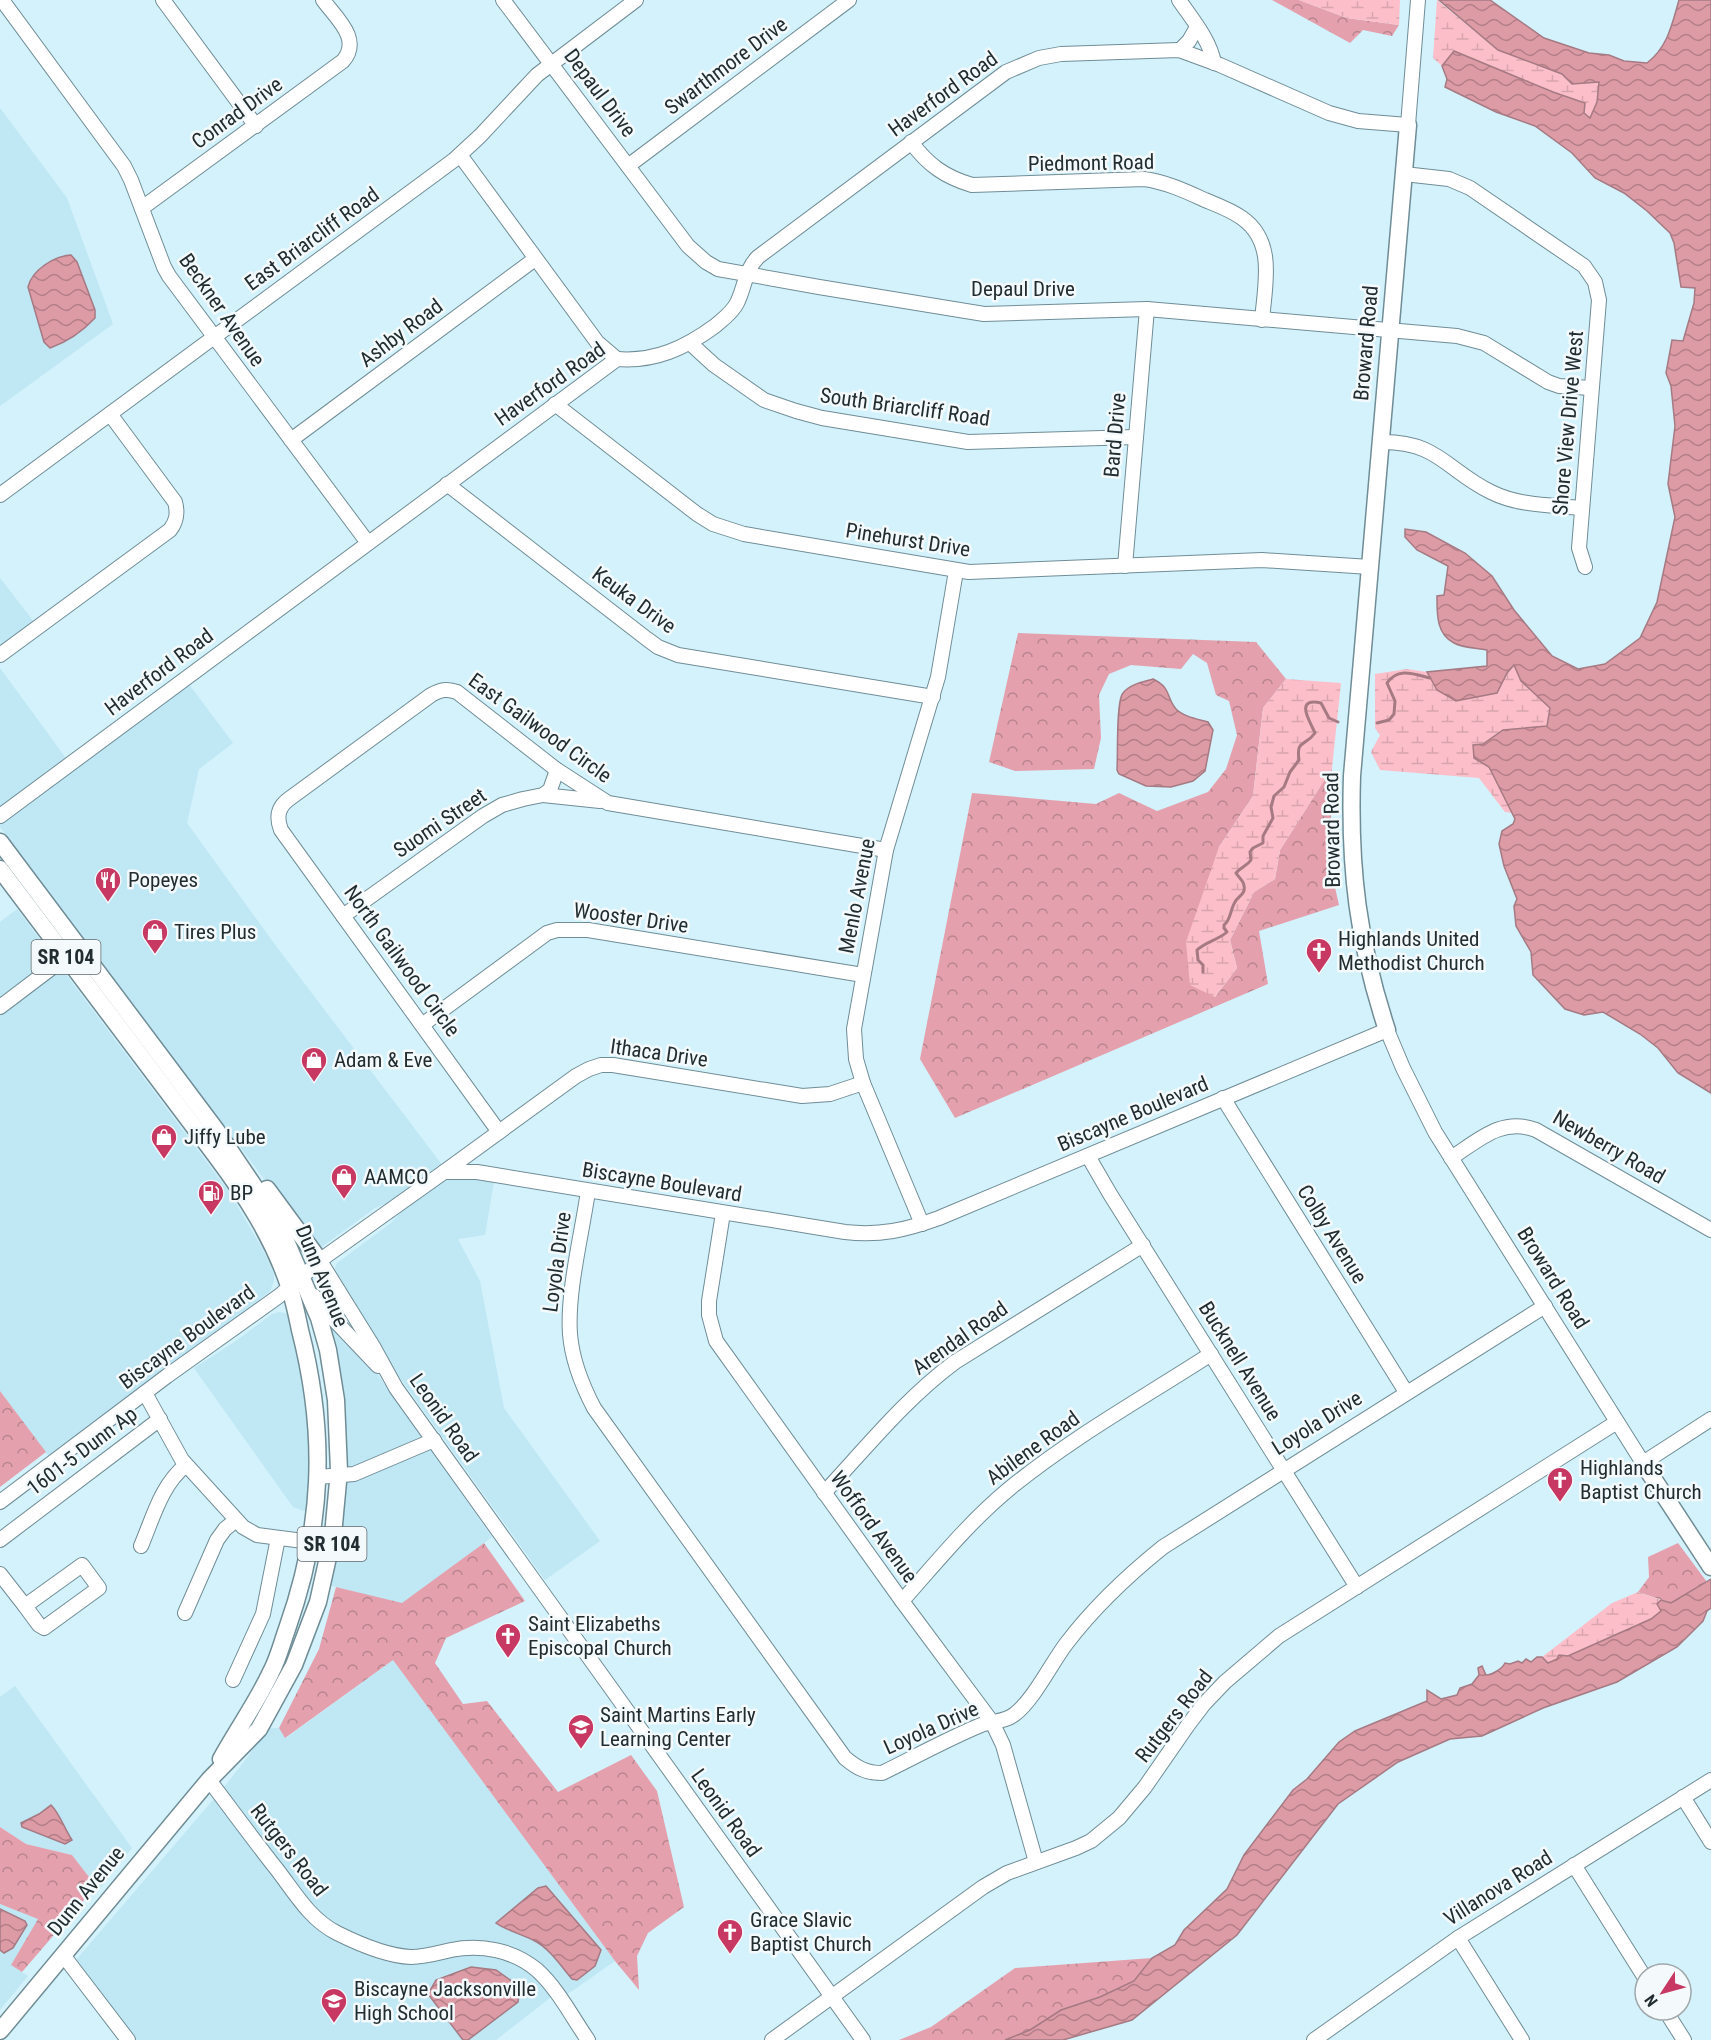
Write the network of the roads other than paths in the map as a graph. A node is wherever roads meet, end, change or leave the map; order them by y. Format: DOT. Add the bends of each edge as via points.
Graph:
graph roads {
  1 [pos="3,0"];
  2 [pos="164,0"];
  3 [pos="323,0"];
  4 [pos="503,0"];
  5 [pos="636,0"];
  6 [pos="849,0"];
  7 [pos="1179,0"];
  8 [pos="1418,0"];
  9 [pos="1197,27"];
  10 [pos="1180,50"];
  11 [pos="1214,63"];
  12 [pos="551,64"];
  13 [pos="1408,125"];
  14 [pos="256,126"];
  15 [pos="911,142"];
  16 [pos="460,155"];
  17 [pos="628,166"];
  18 [pos="1404,174"];
  19 [pos="142,208"];
  20 [pos="535,259"];
  21 [pos="747,274"];
  22 [pos="1147,309"];
  23 [pos="1262,320"];
  24 [pos="1390,331"];
  25 [pos="214,337"];
  26 [pos="690,343"];
  27 [pos="617,359"];
  28 [pos="1591,388"];
  29 [pos="555,404"];
  30 [pos="110,414"];
  31 [pos="1136,438"];
  32 [pos="291,440"];
  33 [pos="1380,442"];
  34 [pos="447,484"];
  35 [pos="0,495"];
  36 [pos="1581,508"];
  37 [pos="368,543"];
  38 [pos="1125,566"];
  39 [pos="1370,567"];
  40 [pos="1585,567"];
  41 [pos="956,571"];
  42 [pos="0,656"];
  43 [pos="933,697"];
  44 [pos="557,770"];
  45 [pos="543,795"];
  46 [pos="608,803"];
  47 [pos="279,812"];
  48 [pos="0,816"];
  49 [pos="0,842"];
  50 [pos="886,850"];
  51 [pos="0,869"];
  52 [pos="343,916"];
  53 [pos="66,957"];
  54 [pos="99,974"];
  55 [pos="863,975"];
  56 [pos="0,1007"];
  57 [pos="422,1024"];
  58 [pos="1387,1030"];
  59 [pos="863,1083"];
  60 [pos="162,1085"];
  61 [pos="1223,1098"];
  62 [pos="198,1107"];
  63 [pos="216,1130"];
  64 [pos="499,1132"];
  65 [pos="1088,1156"];
  66 [pos="1451,1158"];
  67 [pos="444,1172"];
  68 [pos="588,1191"];
  69 [pos="723,1213"];
  70 [pos="922,1224"];
  71 [pos="1711,1230"];
  72 [pos="1143,1245"];
  73 [pos="320,1261"];
  74 [pos="296,1282"];
  75 [pos="1545,1306"];
  76 [pos="1211,1354"];
  77 [pos="388,1376"];
  78 [pos="1406,1392"];
  79 [pos="145,1393"];
  80 [pos="160,1419"];
  81 [pos="1711,1419"];
  82 [pos="1617,1422"];
  83 [pos="434,1440"];
  84 [pos="1642,1463"];
  85 [pos="186,1465"];
  86 [pos="1283,1470"];
  87 [pos="339,1475"];
  88 [pos="318,1477"];
  89 [pos="824,1493"];
  90 [pos="0,1502"];
  91 [pos="236,1520"];
  92 [pos="278,1538"];
  93 [pos="0,1540"];
  94 [pos="311,1542"];
  95 [pos="141,1546"];
  96 [pos="1711,1567"];
  97 [pos="0,1574"];
  98 [pos="1357,1587"];
  99 [pos="902,1601"];
  100 [pos="25,1606"];
  101 [pos="293,1610"];
  102 [pos="185,1613"];
  103 [pos="313,1617"];
  104 [pos="233,1680"];
  105 [pos="992,1722"];
  106 [pos="208,1780"];
  107 [pos="1711,1780"];
  108 [pos="1683,1797"];
  109 [pos="1711,1842"];
  110 [pos="1036,1862"];
  111 [pos="1574,1865"];
  112 [pos="1458,1938"];
  113 [pos="63,1955"];
  114 [pos="1635,1962"];
  115 [pos="832,1996"];
  116 [pos="1673,2022"];
  117 [pos="0,2031"];
  118 [pos="128,2040"];
  119 [pos="588,2040"];
  120 [pos="772,2040"];
  121 [pos="863,2040"];
  122 [pos="1314,2040"];
  123 [pos="1522,2040"];
  124 [pos="1684,2040"];
  1 -- 19 [label="street, Beckner Avenue" via="116,153"];
  2 -- 14 [label="street"];
  3 -- 14 [label="street, Conrad Drive" via="347,33 349,54"];
  4 -- 12 [label="street, Depaul Drive"];
  5 -- 12 [label="street, East Briarcliff Road"];
  6 -- 17 [label="street, Swarthmore Drive"];
  7 -- 9 [label="street"];
  8 -- 13 [label="street, Broward Road"];
  9 -- 10 [label="street"];
  9 -- 11 [label="street" via="1213,52"];
  10 -- 11 [label="street, Haverford Road"];
  10 -- 15 [label="street, Haverford Road" via="1039,58 994,79"];
  11 -- 13 [label="street, Haverford Road" via="1329,113 1358,121"];
  12 -- 16 [label="street, East Briarcliff Road"];
  12 -- 17 [label="street, Depaul Drive"];
  13 -- 18 [label="main road, Broward Road"];
  14 -- 19 [label="street, Conrad Drive"];
  15 -- 21 [label="street, Haverford Road" via="758,257"];
  15 -- 23 [label="street, Piedmont Road" via="937,171 972,185 1144,179 1172,185 1235,213 1255,229 1264,246 1267,266"];
  16 -- 20 [label="street"];
  16 -- 25 [label="street, East Briarcliff Road"];
  17 -- 21 [label="street, Depaul Drive" via="692,252 718,268"];
  18 -- 24 [label="main road, Broward Road"];
  18 -- 28 [label="street, Shore View Drive West" via="1449,179 1470,188 1584,266 1595,282 1599,300"];
  19 -- 25 [label="street, Beckner Avenue" via="164,267"];
  20 -- 27 [label="street" via="597,342"];
  20 -- 32 [label="street, Ashby Road"];
  21 -- 22 [label="street, Depaul Drive" via="984,314"];
  21 -- 26 [label="street, Haverford Road" via="732,310"];
  22 -- 23 [label="street, Depaul Drive"];
  22 -- 31 [label="street, Bard Drive"];
  23 -- 24 [label="street, Depaul Drive"];
  24 -- 28 [label="street, Depaul Drive" via="1471,338 1548,382"];
  24 -- 33 [label="main road, Broward Road"];
  25 -- 30 [label="street, East Briarcliff Road"];
  25 -- 32 [label="street, Beckner Avenue"];
  26 -- 27 [label="street, Haverford Road" via="659,356"];
  26 -- 31 [label="street, South Briarcliff Road" via="764,400 822,418 968,442"];
  27 -- 29 [label="street, Haverford Road"];
  28 -- 36 [label="street, Shore View Drive West"];
  29 -- 34 [label="street, Haverford Road"];
  29 -- 41 [label="street, Pinehurst Drive" via="713,524 744,534"];
  30 -- 35 [label="street, East Briarcliff Road"];
  30 -- 42 [label="street" via="175,502 174,524"];
  31 -- 38 [label="street, Bard Drive"];
  32 -- 37 [label="street, Beckner Avenue"];
  33 -- 36 [label="street" via="1405,443 1436,453 1489,491 1507,499"];
  33 -- 39 [label="main road, Broward Road"];
  34 -- 37 [label="street, Haverford Road"];
  34 -- 43 [label="street, Keuka Drive" via="638,633 667,651"];
  36 -- 40 [label="street, Shore View Drive West" via="1579,548"];
  37 -- 48 [label="street, Haverford Road"];
  38 -- 39 [label="street, Pinehurst Drive" via="1262,560"];
  38 -- 41 [label="street, Pinehurst Drive"];
  39 -- 58 [label="main road, Broward Road" via="1352,776 1351,848 1362,939"];
  41 -- 43 [label="street, Menlo Avenue"];
  43 -- 50 [label="street, Menlo Avenue"];
  44 -- 45 [label="street" via="550,790"];
  44 -- 46 [label="street, East Gailwood Circle"];
  44 -- 47 [label="street, East Gailwood Circle" via="457,692 444,690 431,695 289,799"];
  45 -- 46 [label="street, Suomi Street"];
  45 -- 52 [label="street, Suomi Street" via="502,805 483,816"];
  46 -- 50 [label="street, East Gailwood Circle"];
  47 -- 52 [label="street, North Gailwood Circle" via="281,830"];
  49 -- 54 [label="main road, Dunn Avenue / SR 104"];
  50 -- 55 [label="street, Menlo Avenue"];
  51 -- 53 [label="main road, Dunn Avenue / SR 104"];
  52 -- 57 [label="street, North Gailwood Circle"];
  53 -- 54 [label="main road"];
  53 -- 56 [label="street"];
  53 -- 60 [label="main road, Dunn Avenue / SR 104"];
  54 -- 62 [label="main road, Dunn Avenue / SR 104"];
  55 -- 57 [label="street, Wooster Drive" via="588,930 557,930 547,933"];
  55 -- 59 [label="street, Menlo Avenue" via="854,1029"];
  57 -- 64 [label="street, North Gailwood Circle"];
  58 -- 61 [label="street, Biscayne Boulevard"];
  58 -- 66 [label="street, Broward Road" via="1420,1105"];
  59 -- 64 [label="street, Ithaca Drive" via="830,1094 802,1096 601,1065 576,1076"];
  59 -- 70 [label="street, Menlo Avenue"];
  60 -- 62 [label="main road" via="187,1105"];
  60 -- 74 [label="main road, Dunn Avenue / SR 104" via="250,1204 279,1260"];
  61 -- 65 [label="street, Biscayne Boulevard"];
  61 -- 78 [label="street, Colby Avenue"];
  62 -- 63 [label="main road, Dunn Avenue / SR 104"];
  63 -- 73 [label="main road" via="230,1141"];
  63 -- 74 [label="main road, Dunn Avenue / SR 104" via="286,1241"];
  64 -- 67 [label="street, Ithaca Drive"];
  65 -- 70 [label="street, Biscayne Boulevard"];
  65 -- 72 [label="street, Bucknell Avenue"];
  66 -- 71 [label="street, Newberry Road" via="1498,1128 1524,1125"];
  66 -- 75 [label="street, Broward Road"];
  67 -- 68 [label="street, Biscayne Boulevard" via="477,1172"];
  67 -- 73 [label="street, Biscayne Boulevard"];
  68 -- 69 [label="street, Biscayne Boulevard"];
  68 -- 105 [label="street, Loyola Drive" via="569,1317 572,1351 587,1394 845,1758 862,1770 882,1773"];
  69 -- 70 [label="street, Biscayne Boulevard" via="863,1234 894,1232"];
  69 -- 89 [label="street, Wofford Avenue" via="709,1301 716,1341"];
  72 -- 76 [label="street, Bucknell Avenue"];
  72 -- 89 [label="street, Arendal Road" via="934,1378"];
  73 -- 74 [label="street, Biscayne Boulevard"];
  73 -- 77 [label="street, Leonid Road"];
  74 -- 77 [label="street, Leonid Road"];
  74 -- 79 [label="street, Biscayne Boulevard"];
  74 -- 87 [label="main road, Dunn Avenue / SR 104" via="319,1318 332,1374"];
  74 -- 88 [label="main road, Dunn Avenue / SR 104" via="315,1403"];
  75 -- 78 [label="street, Loyola Drive"];
  75 -- 82 [label="street, Broward Road"];
  76 -- 86 [label="street, Bucknell Avenue"];
  76 -- 99 [label="street, Abilene Road" via="1063,1448 1016,1483 971,1524"];
  77 -- 83 [label="street, Leonid Road"];
  78 -- 86 [label="street, Loyola Drive"];
  79 -- 80 [label="street"];
  79 -- 90 [label="street, Biscayne Boulevard"];
  80 -- 85 [label="street"];
  80 -- 93 [label="street, 1601-5 Dunn Ap"];
  81 -- 84 [label="street"];
  82 -- 84 [label="street, Broward Road"];
  82 -- 98 [label="street, Rutgers Road"];
  83 -- 87 [label="street" via="354,1474"];
  83 -- 115 [label="street, Leonid Road"];
  84 -- 96 [label="main road, Broward Road"];
  85 -- 91 [label="street"];
  85 -- 95 [label="street" via="165,1489"];
  86 -- 98 [label="street, Bucknell Avenue"];
  86 -- 105 [label="street, Loyola Drive" via="1138,1567 1076,1630 1021,1708 1004,1721"];
  87 -- 88 [label="street"];
  87 -- 103 [label="main road, Dunn Avenue / SR 104" via="327,1569"];
  88 -- 94 [label="main road, Dunn Avenue / SR 104"];
  89 -- 99 [label="street, Wofford Avenue"];
  91 -- 92 [label="street" via="252,1533"];
  91 -- 102 [label="street" via="217,1540"];
  92 -- 94 [label="street"];
  92 -- 104 [label="street" via="264,1614"];
  94 -- 101 [label="main road, Dunn Avenue / SR 104"];
  97 -- 100 [label="street"];
  98 -- 110 [label="street, Rutgers Road" via="1279,1636 1225,1682 1119,1818 1091,1840"];
  99 -- 105 [label="street, Wofford Avenue"];
  100 -- 100 [label="street" via="44,1628 99,1588 82,1565"];
  101 -- 103 [label="main road"];
  101 -- 106 [label="main road, Dunn Avenue / SR 104" via="272,1671"];
  103 -- 106 [label="main road, Dunn Avenue / SR 104" via="294,1665 259,1729"];
  105 -- 110 [label="street, Wofford Avenue" via="1003,1745"];
  106 -- 113 [label="main road, Dunn Avenue / SR 104"];
  106 -- 119 [label="street, Rutgers Road" via="302,1904 323,1924 397,1955 423,1956 465,1948 511,1955 548,1982"];
  107 -- 108 [label="street, Villanova Road"];
  108 -- 109 [label="street"];
  108 -- 111 [label="street, Villanova Road"];
  110 -- 115 [label="street, Rutgers Road" via="983,1887"];
  111 -- 112 [label="street, Villanova Road"];
  111 -- 114 [label="street"];
  112 -- 122 [label="street, Villanova Road"];
  112 -- 123 [label="street"];
  113 -- 117 [label="main road, Dunn Avenue / SR 104"];
  113 -- 118 [label="street"];
  115 -- 120 [label="street, Rutgers Road"];
  115 -- 121 [label="street, Leonid Road"];
  116 -- 124 [label="street"];
}
